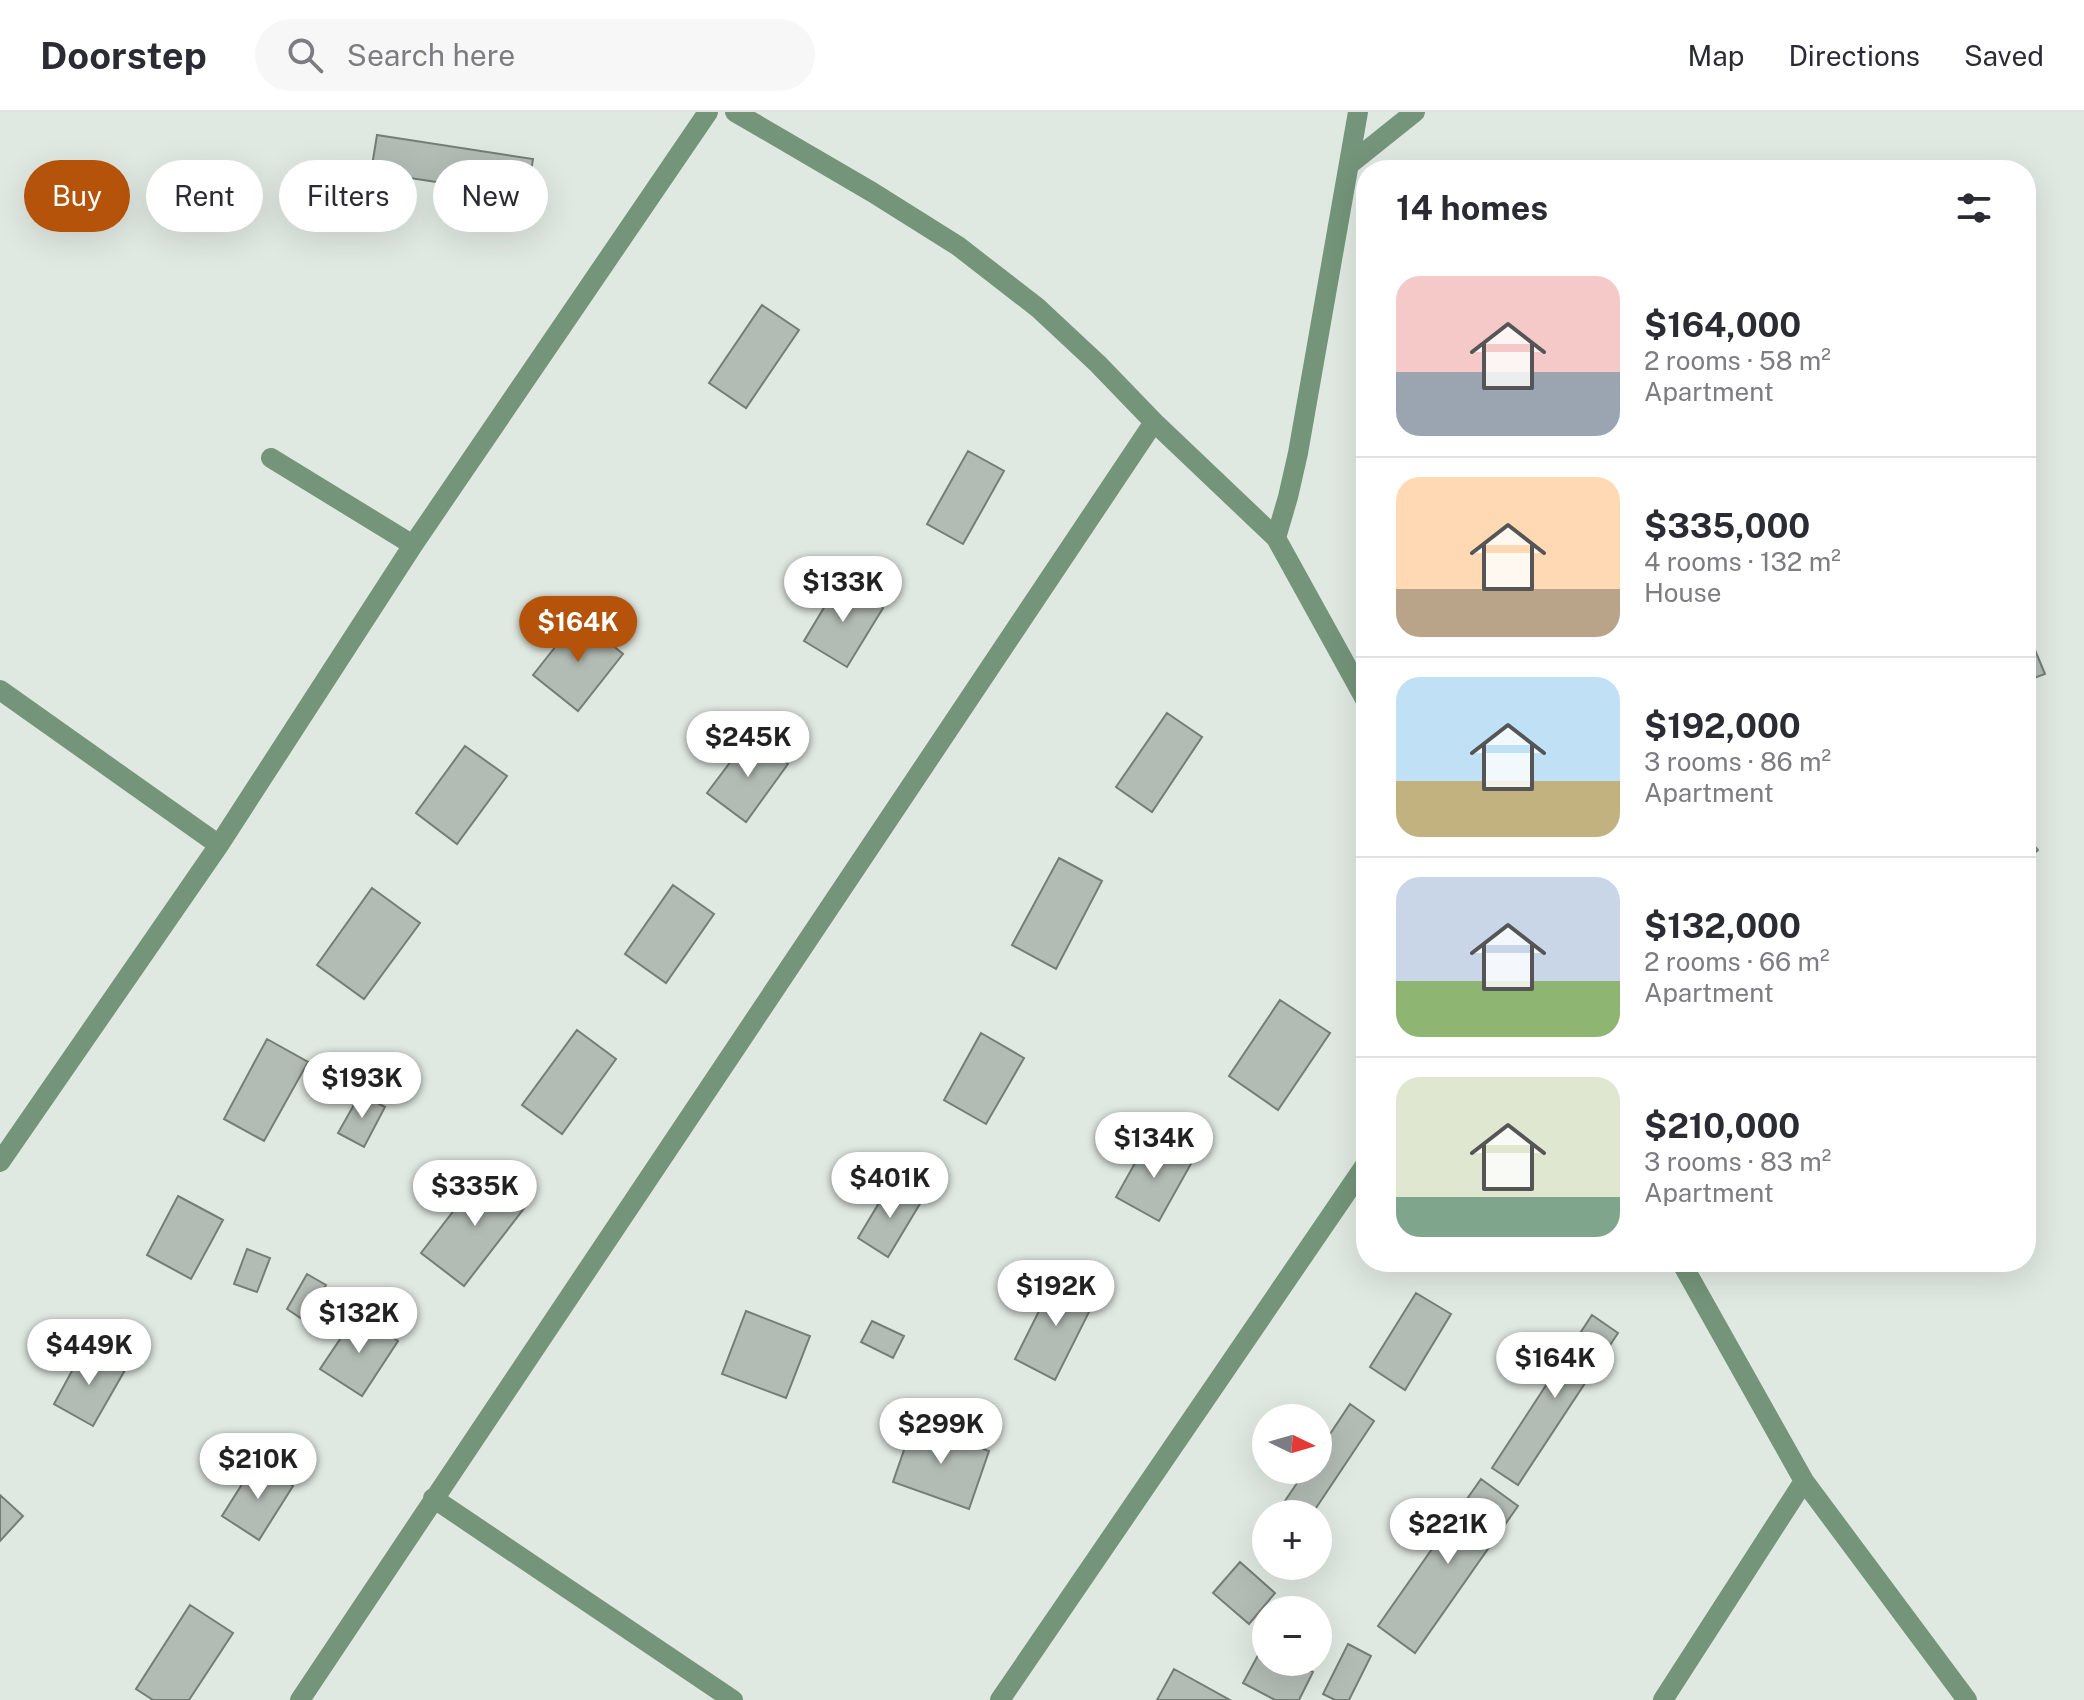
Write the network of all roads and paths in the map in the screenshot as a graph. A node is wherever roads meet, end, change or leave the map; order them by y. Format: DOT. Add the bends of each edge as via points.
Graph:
graph roads {
  1 [pos="708,112"];
  2 [pos="735,112"];
  3 [pos="1358,112"];
  4 [pos="1415,112"];
  5 [pos="1350,164"];
  6 [pos="1154,422"];
  7 [pos="271,458"];
  8 [pos="1276,538"];
  9 [pos="413,545"];
  10 [pos="1356,683"];
  11 [pos="0,690"];
  12 [pos="219,845"];
  13 [pos="0,1162"];
  14 [pos="1356,1179"];
  15 [pos="1687,1272"];
  16 [pos="1804,1481"];
  17 [pos="433,1498"];
  18 [pos="300,1700"];
  19 [pos="733,1700"];
  20 [pos="1000,1700"];
  21 [pos="1663,1700"];
  22 [pos="1967,1700"];
  1 -- 9 [label="street"];
  2 -- 6 [label="street" via="958,246 1038,308"];
  3 -- 5 [label="street"];
  4 -- 5 [label="street"];
  5 -- 8 [label="street" via="1298,453"];
  6 -- 8 [label="street"];
  6 -- 17 [label="street"];
  7 -- 9 [label="street"];
  8 -- 10 [label="street"];
  9 -- 12 [label="street"];
  11 -- 12 [label="street"];
  12 -- 13 [label="street"];
  14 -- 20 [label="street"];
  15 -- 16 [label="street"];
  16 -- 21 [label="street"];
  16 -- 22 [label="street"];
  17 -- 18 [label="street"];
  17 -- 19 [label="street"];
}
